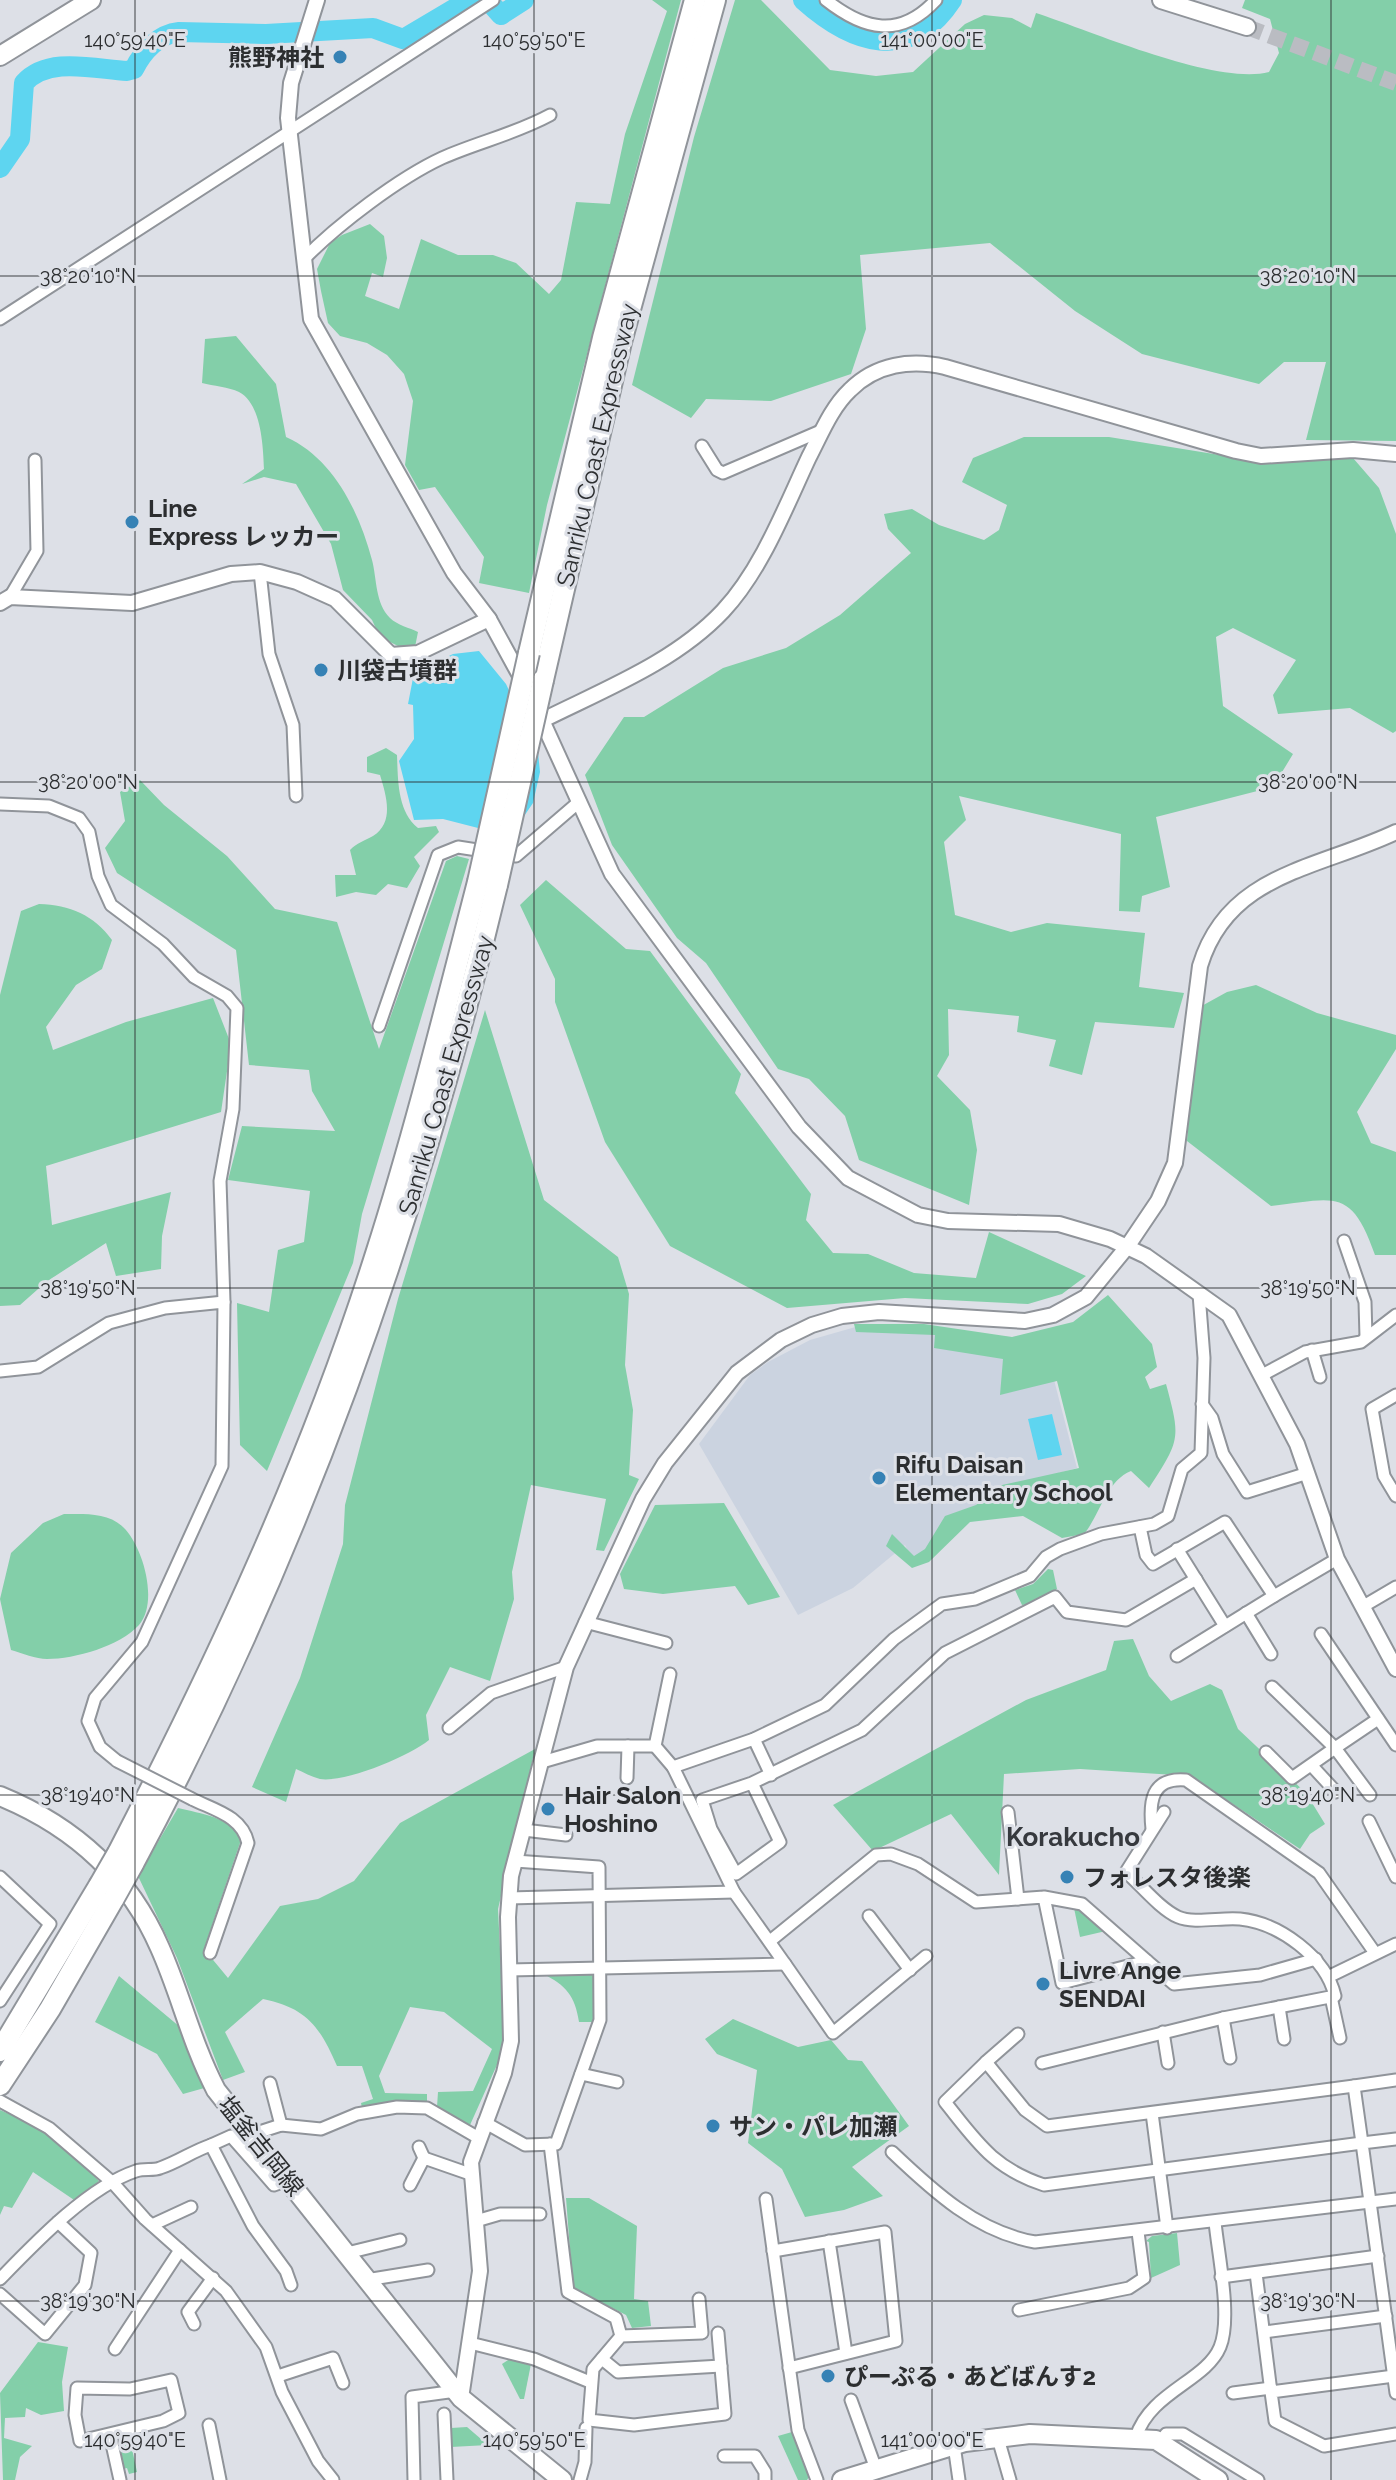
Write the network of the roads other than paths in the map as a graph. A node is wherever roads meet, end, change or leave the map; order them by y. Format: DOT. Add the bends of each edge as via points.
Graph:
graph roads {
  1 [pos="91,0"];
  2 [pos="317,0"];
  3 [pos="493,0"];
  4 [pos="826,0"];
  5 [pos="936,0"];
  6 [pos="1161,0"];
  7 [pos="704,3"];
  8 [pos="1247,27"];
  9 [pos="0,56"];
  10 [pos="550,115"];
  11 [pos="288,133"];
  12 [pos="304,259"];
  13 [pos="0,319"];
  14 [pos="823,430"];
  15 [pos="702,446"];
  16 [pos="1396,454"];
  17 [pos="35,460"];
  18 [pos="260,572"];
  19 [pos="5,600"];
  20 [pos="489,619"];
  21 [pos="543,720"];
  22 [pos="296,796"];
  23 [pos="580,801"];
  24 [pos="0,804"];
  25 [pos="1396,832"];
  26 [pos="488,883"];
  27 [pos="379,1026"];
  28 [pos="1344,1241"];
  29 [pos="1127,1247"];
  30 [pos="1199,1294"];
  31 [pos="224,1302"];
  32 [pos="1396,1315"];
  33 [pos="1366,1337"];
  34 [pos="1312,1350"];
  35 [pos="0,1371"];
  36 [pos="1262,1375"];
  37 [pos="1320,1377"];
  38 [pos="1396,1395"];
  39 [pos="1201,1403"];
  40 [pos="1308,1473"];
  41 [pos="1396,1496"];
  42 [pos="1140,1527"];
  43 [pos="1177,1549"];
  44 [pos="1337,1559"];
  45 [pos="1196,1579"];
  46 [pos="1396,1587"];
  47 [pos="1274,1596"];
  48 [pos="1362,1607"];
  49 [pos="1246,1613"];
  50 [pos="585,1622"];
  51 [pos="1225,1626"];
  52 [pos="1321,1634"];
  53 [pos="666,1643"];
  54 [pos="1271,1654"];
  55 [pos="1177,1656"];
  56 [pos="566,1667"];
  57 [pos="1396,1669"];
  58 [pos="670,1674"];
  59 [pos="1272,1687"];
  60 [pos="1378,1719"];
  61 [pos="449,1728"];
  62 [pos="754,1739"];
  63 [pos="1396,1745"];
  64 [pos="628,1746"];
  65 [pos="655,1746"];
  66 [pos="1335,1748"];
  67 [pos="1266,1752"];
  68 [pos="542,1762"];
  69 [pos="1312,1766"];
  70 [pos="673,1767"];
  71 [pos="771,1775"];
  72 [pos="627,1778"];
  73 [pos="752,1783"];
  74 [pos="1336,1792"];
  75 [pos="1370,1795"];
  76 [pos="0,1796"];
  77 [pos="1008,1812"];
  78 [pos="1164,1812"];
  79 [pos="1369,1821"];
  80 [pos="1152,1829"];
  81 [pos="524,1830"];
  82 [pos="566,1835"];
  83 [pos="515,1861"];
  84 [pos="0,1877"];
  85 [pos="1396,1877"];
  86 [pos="107,1892"];
  87 [pos="734,1892"];
  88 [pos="598,1895"];
  89 [pos="1044,1897"];
  90 [pos="509,1898"];
  91 [pos="1018,1899"];
  92 [pos="869,1916"];
  93 [pos="770,1941"];
  94 [pos="1396,1944"];
  95 [pos="210,1953"];
  96 [pos="1375,1953"];
  97 [pos="926,1956"];
  98 [pos="1316,1959"];
  99 [pos="1147,1961"];
  100 [pos="785,1964"];
  101 [pos="600,1968"];
  102 [pos="509,1970"];
  103 [pos="910,1970"];
  104 [pos="1330,1976"];
  105 [pos="1331,1997"];
  106 [pos="0,2001"];
  107 [pos="1279,2007"];
  108 [pos="1223,2018"];
  109 [pos="1163,2032"];
  110 [pos="1018,2034"];
  111 [pos="1340,2038"];
  112 [pos="1284,2039"];
  113 [pos="0,2051"];
  114 [pos="1230,2058"];
  115 [pos="986,2062"];
  116 [pos="1042,2063"];
  117 [pos="1168,2063"];
  118 [pos="581,2074"];
  119 [pos="1396,2080"];
  120 [pos="617,2082"];
  121 [pos="270,2083"];
  122 [pos="0,2085"];
  123 [pos="1354,2086"];
  124 [pos="0,2101"];
  125 [pos="1152,2113"];
  126 [pos="484,2122"];
  127 [pos="281,2125"];
  128 [pos="250,2135"];
  129 [pos="477,2137"];
  130 [pos="1396,2139"];
  131 [pos="1362,2143"];
  132 [pos="550,2144"];
  133 [pos="211,2145"];
  134 [pos="892,2152"];
  135 [pos="1159,2171"];
  136 [pos="470,2174"];
  137 [pos="288,2180"];
  138 [pos="113,2183"];
  139 [pos="410,2185"];
  140 [pos="766,2199"];
  141 [pos="1396,2199"];
  142 [pos="1370,2203"];
  143 [pos="191,2207"];
  144 [pos="540,2214"];
  145 [pos="476,2221"];
  146 [pos="58,2222"];
  147 [pos="1215,2222"];
  148 [pos="152,2225"];
  149 [pos="1167,2228"];
  150 [pos="1138,2232"];
  151 [pos="400,2240"];
  152 [pos="829,2241"];
  153 [pos="180,2250"];
  154 [pos="773,2251"];
  155 [pos="347,2253"];
  156 [pos="1378,2256"];
  157 [pos="428,2270"];
  158 [pos="1256,2273"];
  159 [pos="1221,2277"];
  160 [pos="213,2278"];
  161 [pos="0,2279"];
  162 [pos="366,2280"];
  163 [pos="291,2285"];
  164 [pos="0,2294"];
  165 [pos="699,2299"];
  166 [pos="1019,2310"];
  167 [pos="1386,2316"];
  168 [pos="194,2324"];
  169 [pos="1264,2332"];
  170 [pos="718,2333"];
  171 [pos="621,2336"];
  172 [pos="470,2343"];
  173 [pos="115,2349"];
  174 [pos="846,2353"];
  175 [pos="602,2359"];
  176 [pos="721,2366"];
  177 [pos="789,2368"];
  178 [pos="278,2376"];
  179 [pos="1394,2376"];
  180 [pos="590,2382"];
  181 [pos="343,2383"];
  182 [pos="1271,2390"];
  183 [pos="1233,2393"];
  184 [pos="1396,2393"];
  185 [pos="458,2394"];
  186 [pos="851,2400"];
  187 [pos="444,2414"];
  188 [pos="209,2425"];
  189 [pos="586,2428"];
  190 [pos="1396,2434"];
  191 [pos="110,2435"];
  192 [pos="997,2435"];
  193 [pos="1136,2437"];
  194 [pos="1160,2442"];
  195 [pos="954,2445"];
  196 [pos="724,2456"];
  197 [pos="876,2469"];
  198 [pos="120,2480"];
  199 [pos="220,2480"];
  200 [pos="333,2480"];
  201 [pos="414,2480"];
  202 [pos="447,2480"];
  203 [pos="562,2480"];
  204 [pos="580,2480"];
  205 [pos="765,2480"];
  206 [pos="817,2480"];
  207 [pos="842,2480"];
  208 [pos="959,2480"];
  209 [pos="1010,2480"];
  210 [pos="1218,2480"];
  211 [pos="1258,2480"];
  1 -- 9 [label="main road"];
  2 -- 11 [label="street" via="291,83"];
  3 -- 11 [label="street"];
  4 -- 5 [label="street" via="855,21 882,27 912,20"];
  6 -- 8 [label="main road"];
  7 -- 26 [label="highway, Sanriku Coast Expressway, bridge" via="543,680"];
  7 -- 26 [label="highway, Sanriku Coast Expressway, bridge" via="603,338 529,653"];
  10 -- 12 [label="street" via="441,159 330,233"];
  11 -- 12 [label="street"];
  11 -- 13 [label="street"];
  12 -- 20 [label="street" via="314,326 454,573"];
  14 -- 15 [label="street" via="723,473"];
  14 -- 16 [label="street" via="839,402 871,374 926,362 1261,456 1353,450"];
  14 -- 21 [label="street" via="761,555 726,608 681,647"];
  17 -- 19 [label="street" via="37,551"];
  18 -- 19 [label="street" via="231,574 132,603"];
  18 -- 20 [label="street" via="335,599 391,655 418,653"];
  18 -- 22 [label="street" via="269,654 293,725"];
  20 -- 21 [label="street"];
  21 -- 23 [label="street"];
  23 -- 27 [label="street" via="516,856 458,847 438,855"];
  23 -- 29 [label="street" via="602,856 636,907 799,1127 848,1178 932,1219 1059,1224"];
  24 -- 31 [label="street" via="49,806 79,818 89,832 98,876 111,905 237,1008 233,1109 220,1181"];
  25 -- 29 [label="street" via="1270,882 1236,903 1221,921 1200,966 1175,1163 1158,1201"];
  26 -- 86 [label="highway, Sanriku Coast Expressway, bridge" via="376,1255 325,1401 223,1645"];
  28 -- 33 [label="street" via="1365,1302"];
  29 -- 30 [label="street"];
  29 -- 50 [label="street" via="1086,1297 1045,1318 992,1321 862,1313 812,1325 758,1355 737,1373 665,1463"];
  30 -- 36 [label="street" via="1229,1315"];
  30 -- 39 [label="street"];
  31 -- 35 [label="street" via="165,1308 109,1323 38,1367"];
  31 -- 95 [label="street, bridge" via="222,1466 142,1642 95,1698 88,1721 100,1747 117,1761 242,1826 248,1843"];
  32 -- 33 [label="street"];
  33 -- 34 [label="street"];
  34 -- 36 [label="street"];
  34 -- 37 [label="street"];
  36 -- 40 [label="street"];
  38 -- 41 [label="street" via="1372,1409 1384,1476"];
  39 -- 40 [label="street" via="1247,1492"];
  39 -- 42 [label="street" via="1201,1453 1182,1469 1168,1516"];
  40 -- 44 [label="street"];
  42 -- 43 [label="street" via="1153,1564"];
  42 -- 62 [label="street" via="1060,1549 1030,1576 975,1599 942,1604 894,1639 825,1705"];
  43 -- 45 [label="street"];
  43 -- 47 [label="street" via="1225,1522"];
  44 -- 47 [label="street"];
  44 -- 48 [label="street"];
  45 -- 51 [label="street"];
  45 -- 71 [label="street" via="1126,1620 1067,1612 1055,1597 945,1653 862,1730"];
  46 -- 48 [label="street"];
  47 -- 49 [label="street"];
  48 -- 57 [label="street"];
  49 -- 51 [label="street"];
  49 -- 54 [label="street"];
  50 -- 53 [label="street"];
  50 -- 56 [label="street"];
  51 -- 55 [label="street"];
  52 -- 60 [label="street"];
  56 -- 61 [label="street" via="491,1693"];
  56 -- 68 [label="street"];
  58 -- 65 [label="street"];
  59 -- 66 [label="street"];
  60 -- 63 [label="street"];
  60 -- 66 [label="street"];
  62 -- 70 [label="street"];
  62 -- 71 [label="street"];
  64 -- 65 [label="street"];
  64 -- 68 [label="street" via="597,1746"];
  64 -- 72 [label="street"];
  65 -- 70 [label="street"];
  66 -- 69 [label="street"];
  66 -- 75 [label="street"];
  67 -- 69 [label="street" via="1292,1778"];
  68 -- 81 [label="street"];
  69 -- 74 [label="street"];
  70 -- 87 [label="street"];
  71 -- 73 [label="street"];
  73 -- 73 [label="street" via="702,1800 736,1874 780,1842"];
  76 -- 128 [label="main road, 塩釜吉岡線" via="88,1846 140,1906 194,2047 216,2090"];
  77 -- 91 [label="street"];
  78 -- 80 [label="street"];
  79 -- 85 [label="street"];
  80 -- 96 [label="street" via="1149,1804 1155,1792 1175,1779 1186,1780 1319,1873"];
  80 -- 98 [label="street" via="1126,1872 1178,1917 1244,1919 1268,1927"];
  81 -- 82 [label="street"];
  81 -- 83 [label="street"];
  83 -- 88 [label="street" via="599,1867"];
  83 -- 90 [label="street"];
  84 -- 106 [label="street" via="50,1924"];
  86 -- 113 [label="highway, Sanriku Coast Expressway"];
  86 -- 122 [label="highway, Sanriku Coast Expressway" via="50,2009"];
  87 -- 88 [label="street"];
  87 -- 93 [label="street"];
  88 -- 90 [label="street"];
  88 -- 101 [label="street"];
  89 -- 91 [label="street"];
  89 -- 99 [label="street" via="1082,1904"];
  89 -- 99 [label="street" via="1062,1983"];
  90 -- 102 [label="street"];
  91 -- 93 [label="street" via="976,1902 918,1864 891,1854 876,1855"];
  92 -- 103 [label="street"];
  93 -- 100 [label="street"];
  94 -- 96 [label="street"];
  96 -- 104 [label="street"];
  97 -- 103 [label="street"];
  98 -- 99 [label="street" via="1260,1975 1174,1984"];
  98 -- 104 [label="street"];
  100 -- 101 [label="street"];
  100 -- 103 [label="street" via="833,2033"];
  101 -- 102 [label="street"];
  101 -- 118 [label="street" via="600,2020"];
  102 -- 126 [label="street" via="510,2055"];
  104 -- 105 [label="street" via="1335,1996"];
  105 -- 107 [label="street"];
  105 -- 111 [label="street"];
  107 -- 108 [label="street"];
  107 -- 112 [label="street"];
  108 -- 109 [label="street"];
  108 -- 114 [label="street"];
  109 -- 116 [label="street"];
  109 -- 117 [label="street"];
  110 -- 115 [label="street"];
  115 -- 125 [label="street" via="1025,2110 1047,2126"];
  115 -- 135 [label="street" via="945,2102 1004,2169 1044,2185"];
  118 -- 120 [label="street"];
  118 -- 132 [label="street" via="556,2144"];
  119 -- 123 [label="street"];
  121 -- 127 [label="street"];
  123 -- 125 [label="street"];
  123 -- 131 [label="street"];
  124 -- 138 [label="street" via="49,2128"];
  125 -- 135 [label="street"];
  126 -- 129 [label="street"];
  126 -- 132 [label="street" via="525,2145"];
  127 -- 128 [label="street"];
  127 -- 129 [label="street" via="314,2130 375,2110 427,2108"];
  128 -- 137 [label="main road, 塩釜吉岡線"];
  129 -- 136 [label="street"];
  130 -- 131 [label="street"];
  131 -- 135 [label="street"];
  131 -- 142 [label="street"];
  132 -- 171 [label="street" via="568,2292 616,2318"];
  133 -- 137 [label="street" via="231,2136 274,2185"];
  133 -- 138 [label="street"];
  133 -- 163 [label="street"];
  134 -- 150 [label="street" via="969,2217 1003,2234 1046,2243"];
  135 -- 149 [label="street"];
  136 -- 139 [label="street" via="422,2152"];
  136 -- 145 [label="street"];
  137 -- 155 [label="main road, 塩釜吉岡線"];
  138 -- 146 [label="street"];
  138 -- 148 [label="street"];
  140 -- 154 [label="street"];
  141 -- 142 [label="street"];
  142 -- 147 [label="street"];
  142 -- 156 [label="street"];
  143 -- 148 [label="street"];
  144 -- 145 [label="street" via="500,2214"];
  145 -- 172 [label="street" via="480,2271"];
  146 -- 161 [label="street"];
  146 -- 164 [label="street" via="91,2253 85,2285 45,2334"];
  147 -- 149 [label="street"];
  147 -- 159 [label="street"];
  148 -- 153 [label="street"];
  149 -- 150 [label="street"];
  150 -- 166 [label="street" via="1144,2278 1129,2288"];
  151 -- 155 [label="street"];
  152 -- 154 [label="street"];
  152 -- 174 [label="street"];
  152 -- 174 [label="street" via="885,2232 896,2341"];
  153 -- 160 [label="street"];
  153 -- 173 [label="street"];
  154 -- 177 [label="street"];
  155 -- 162 [label="main road, 塩釜吉岡線"];
  156 -- 158 [label="street"];
  156 -- 167 [label="street"];
  157 -- 162 [label="street"];
  158 -- 159 [label="street"];
  158 -- 169 [label="street"];
  159 -- 193 [label="street" via="1224,2328 1217,2354 1145,2416"];
  160 -- 168 [label="street" via="188,2312"];
  160 -- 178 [label="street" via="266,2347"];
  162 -- 185 [label="main road, 塩釜吉岡線"];
  165 -- 171 [label="street" via="702,2333"];
  167 -- 169 [label="street"];
  167 -- 179 [label="street"];
  169 -- 182 [label="street"];
  170 -- 176 [label="street"];
  171 -- 175 [label="street"];
  172 -- 180 [label="street" via="534,2359"];
  172 -- 185 [label="street"];
  174 -- 177 [label="street"];
  175 -- 176 [label="street" via="618,2372"];
  175 -- 180 [label="street"];
  176 -- 180 [label="street" via="725,2414 634,2425 589,2420"];
  177 -- 206 [label="street" via="798,2430"];
  178 -- 181 [label="street" via="333,2358"];
  178 -- 200 [label="street" via="318,2461"];
  179 -- 182 [label="street"];
  179 -- 184 [label="street"];
  182 -- 183 [label="street"];
  182 -- 190 [label="street" via="1275,2421 1324,2446"];
  185 -- 201 [label="street" via="412,2397"];
  185 -- 203 [label="main road, 塩釜吉岡線"];
  186 -- 197 [label="street"];
  187 -- 202 [label="street"];
  188 -- 199 [label="street"];
  189 -- 204 [label="street"];
  191 -- 191 [label="street" via="80,2441 77,2388 130,2389 171,2380 179,2413"];
  191 -- 198 [label="street"];
  192 -- 193 [label="main road"];
  192 -- 195 [label="main road"];
  192 -- 209 [label="street"];
  193 -- 194 [label="main road"];
  194 -- 210 [label="main road"];
  194 -- 211 [label="street" via="1166,2434 1183,2434"];
  195 -- 197 [label="main road"];
  195 -- 208 [label="street"];
  196 -- 205 [label="street" via="755,2456"];
  197 -- 207 [label="main road"];
}
